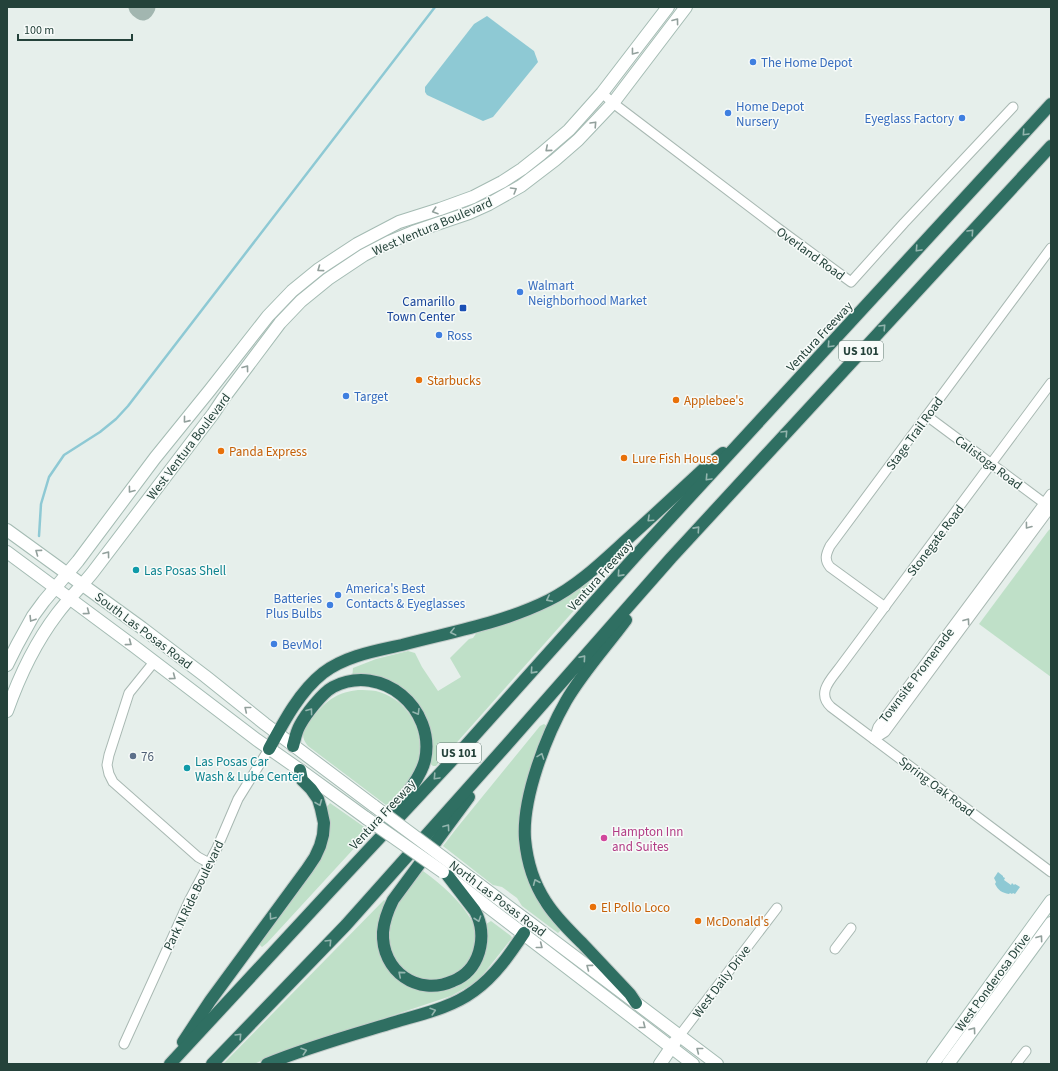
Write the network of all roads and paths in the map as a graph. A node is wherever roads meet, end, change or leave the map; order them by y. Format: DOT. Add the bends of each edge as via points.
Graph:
graph roads {
  1 [pos="668,7"];
  2 [pos="686,7"];
  3 [pos="602,93"];
  4 [pos="613,103"];
  5 [pos="1051,104"];
  6 [pos="1013,107"];
  7 [pos="1051,146"];
  8 [pos="1051,248"];
  9 [pos="1051,383"];
  10 [pos="927,416"];
  11 [pos="744,439"];
  12 [pos="991,464"];
  13 [pos="1051,494"];
  14 [pos="1049,507"];
  15 [pos="7,530"];
  16 [pos="7,552"];
  17 [pos="671,558"];
  18 [pos="67,574"];
  19 [pos="83,585"];
  20 [pos="55,588"];
  21 [pos="70,599"];
  22 [pos="884,607"];
  23 [pos="154,662"];
  24 [pos="7,665"];
  25 [pos="825,698"];
  26 [pos="7,711"];
  27 [pos="278,733"];
  28 [pos="874,739"];
  29 [pos="511,740"];
  30 [pos="293,746"];
  31 [pos="269,749"];
  32 [pos="300,770"];
  33 [pos="209,864"];
  34 [pos="1051,872"];
  35 [pos="445,874"];
  36 [pos="331,890"];
  37 [pos="1051,901"];
  38 [pos="777,908"];
  39 [pos="1051,923"];
  40 [pos="527,928"];
  41 [pos="851,928"];
  42 [pos="834,949"];
  43 [pos="636,1003"];
  44 [pos="680,1035"];
  45 [pos="124,1044"];
  46 [pos="672,1048"];
  47 [pos="1026,1051"];
  48 [pos="948,1061"];
  49 [pos="169,1064"];
  50 [pos="212,1064"];
  51 [pos="267,1064"];
  52 [pos="660,1064"];
  53 [pos="694,1064"];
  54 [pos="717,1064"];
  55 [pos="933,1064"];
  56 [pos="1016,1064"];
  1 -- 3 [label="main road, West Ventura Boulevard, one-way"];
  4 -- 2 [label="main road, West Ventura Boulevard, one-way"];
  3 -- 4 [label="street, Overland Road"];
  3 -- 18 [label="main road, West Ventura Boulevard, one-way" via="569,130 502,182 473,197 399,222 357,244 319,269 292,291 268,316 154,458"];
  4 -- 6 [label="street, Overland Road" via="851,282"];
  19 -- 4 [label="main road, West Ventura Boulevard, one-way" via="280,323 301,301 364,255 413,232 489,204 530,180 578,140"];
  5 -- 11 [label="highway, Ventura Freeway / US 101, one-way"];
  17 -- 7 [label="highway, US 101, one-way"];
  8 -- 10 [label="street, Stage Trail Road"];
  9 -- 12 [label="street, Stonegate Road"];
  10 -- 12 [label="street, Calistoga Road"];
  10 -- 22 [label="street, Stage Trail Road" via="827,552 826,559 830,567"];
  11 -- 27 [label="highway, one-way" via="709,464 605,560 566,590 510,616 359,655 337,664 312,683 284,720"];
  11 -- 36 [label="highway, Ventura Freeway / US 101, one-way"];
  12 -- 14 [label="street, Calistoga Road"];
  12 -- 22 [label="street, Stonegate Road"];
  13 -- 14 [label="street, Townsite Promenade"];
  14 -- 28 [label="street, Townsite Promenade" via="878,727"];
  18 -- 15 [label="main road, South Las Posas Road, one-way"];
  16 -- 20 [label="main road, South Las Posas Road"];
  29 -- 17 [label="highway, US 101, one-way"];
  43 -- 17 [label="highway, one-way" via="560,921 546,902 527,854 525,823 532,784 540,760 567,700"];
  18 -- 19 [label="main road, South Las Posas Road"];
  18 -- 20 [label="main road, West Ventura Boulevard"];
  19 -- 21 [label="main road, West Ventura Boulevard"];
  27 -- 19 [label="main road, South Las Posas Road, one-way"];
  20 -- 21 [label="main road, South Las Posas Road"];
  20 -- 24 [label="main road, West Ventura Boulevard, one-way" via="33,616"];
  21 -- 23 [label="main road, South Las Posas Road, one-way"];
  21 -- 26 [label="main road, West Ventura Boulevard" via="33,652"];
  22 -- 25 [label="street, Stonegate Road" via="827,685 824,691"];
  23 -- 31 [label="main road, South Las Posas Road, one-way"];
  23 -- 33 [label="street" via="130,693 109,755 109,774 113,782 125,793"];
  25 -- 28 [label="street, Spring Oak Road" via="831,707"];
  27 -- 30 [label="main road, North Las Posas Road"];
  27 -- 31 [label="highway"];
  28 -- 34 [label="street, Spring Oak Road"];
  35 -- 29 [label="highway, one-way" via="478,916 482,935 481,945 473,965 466,974 439,986 421,985 398,973 388,959 383,932 387,914 393,900"];
  50 -- 29 [label="highway, US 101, one-way" via="346,925"];
  30 -- 36 [label="highway, one-way" via="300,725 316,702 332,687 352,681 376,682 394,690 410,702 424,727 427,748 425,762 419,775"];
  30 -- 40 [label="main road, North Las Posas Road, bridge" via="452,864"];
  31 -- 32 [label="main road, North Las Posas Road"];
  31 -- 33 [label="street, Park N Ride Boulevard" via="238,799"];
  32 -- 35 [label="main road, North Las Posas Road, bridge"];
  32 -- 49 [label="highway, one-way" via="302,780 312,789 321,809 324,823 320,846 307,869 210,1001"];
  33 -- 45 [label="street, Park N Ride Boulevard" via="189,900"];
  35 -- 40 [label="main road, North Las Posas Road"];
  36 -- 49 [label="highway, Ventura Freeway / US 101"];
  37 -- 48 [label="main road, West Ponderosa Drive"];
  38 -- 44 [label="street, West Daily Drive"];
  48 -- 39 [label="main road, West Ponderosa Drive, one-way"];
  43 -- 40 [label="main road, North Las Posas Road, one-way"];
  40 -- 46 [label="main road, North Las Posas Road, one-way"];
  51 -- 40 [label="highway, one-way" via="439,1009 466,997 491,977"];
  41 -- 42 [label="street"];
  43 -- 44 [label="main road, North Las Posas Road"];
  44 -- 46 [label="main road"];
  54 -- 44 [label="main road, North Las Posas Road, one-way"];
  46 -- 52 [label="main road"];
  46 -- 53 [label="main road, North Las Posas Road"];
  47 -- 56 [label="street"];
  48 -- 55 [label="main road, West Ponderosa Drive"];
}
